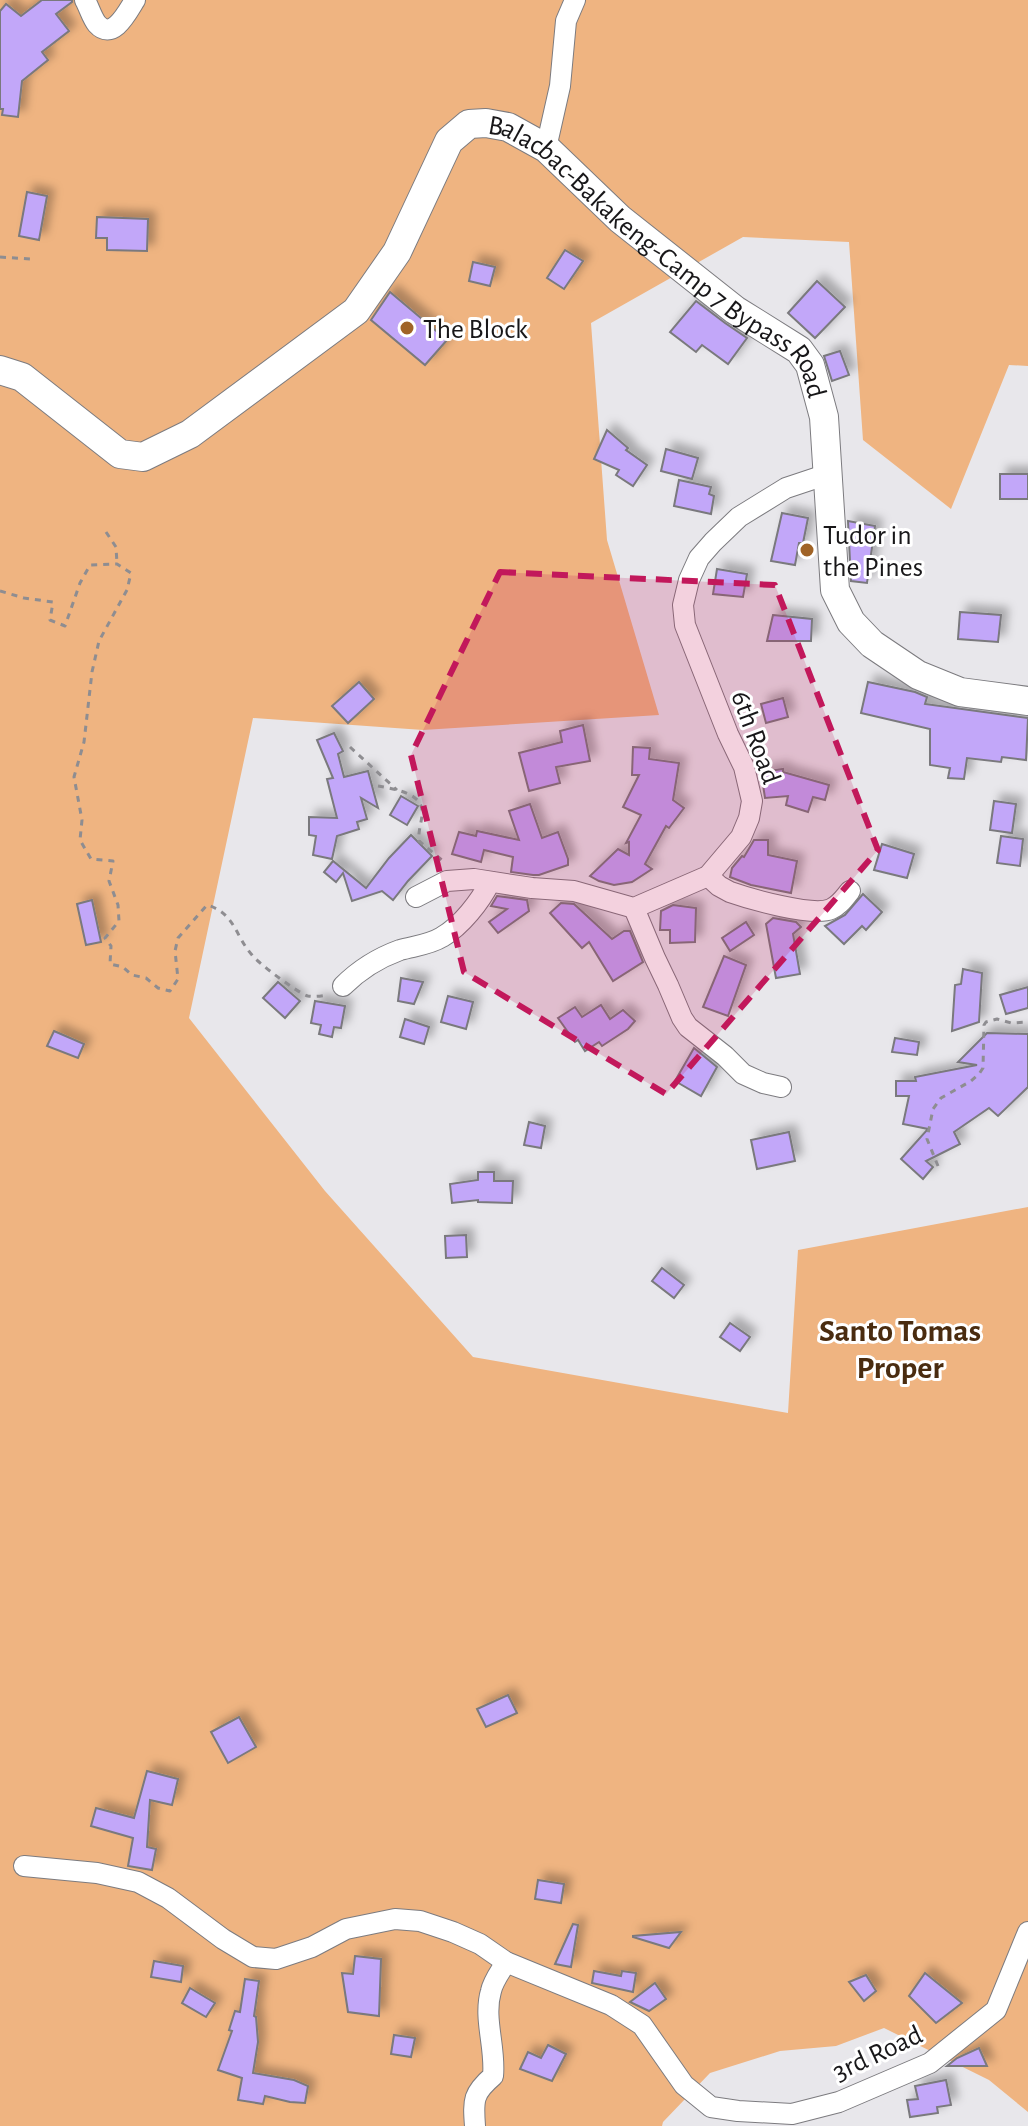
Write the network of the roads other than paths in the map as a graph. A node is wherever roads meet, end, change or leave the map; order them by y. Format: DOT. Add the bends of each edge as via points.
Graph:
graph roads {
  1 [pos="85,0"];
  2 [pos="135,0"];
  3 [pos="575,0"];
  4 [pos="546,148"];
  5 [pos="0,370"];
  6 [pos="828,474"];
  7 [pos="1028,701"];
  8 [pos="708,876"];
  9 [pos="482,880"];
  10 [pos="850,891"];
  11 [pos="416,897"];
  12 [pos="634,908"];
  13 [pos="343,986"];
  14 [pos="781,1087"];
  15 [pos="24,1866"];
  16 [pos="1028,1932"];
  17 [pos="506,1962"];
  18 [pos="791,2120"];
  19 [pos="475,2126"];
  1 -- 2 [label="street" via="106,30 120,24"];
  3 -- 4 [label="street" via="566,21 560,86"];
  4 -- 5 [label="main road, Balacbac-Bakakeng-Camp 7 Bypass Road" via="508,127 469,124 449,141 397,252 356,311 190,434 143,457 120,454 22,377"];
  4 -- 6 [label="main road, Balacbac-Bakakeng-Camp 7 Bypass Road" via="620,219 735,310 799,350 810,365 824,417"];
  6 -- 7 [label="main road, Balacbac-Bakakeng-Camp 7 Bypass Road" via="835,590 851,622 872,644 918,675 960,692"];
  6 -- 8 [label="street, 6th Road" via="786,488 739,517 699,558 689,580 685,625 744,767 752,801 741,837"];
  8 -- 10 [label="street" via="730,892 807,911 832,909"];
  8 -- 12 [label="street, 6th Road"];
  9 -- 11 [label="street" via="447,881"];
  9 -- 12 [label="street" via="574,891"];
  9 -- 13 [label="street" via="483,895 452,930 359,970"];
  12 -- 14 [label="street" via="688,1027 743,1074"];
  15 -- 17 [label="street, 3rd Road" via="138,1882 253,1957 276,1959 346,1929 395,1919 453,1932"];
  16 -- 18 [label="street, 3rd Road" via="996,2010 930,2063"];
  17 -- 18 [label="street, 3rd Road" via="611,2005 642,2025 684,2085 711,2107"];
  17 -- 19 [label="street" via="491,1991 495,2061 493,2076 473,2102"];
}
